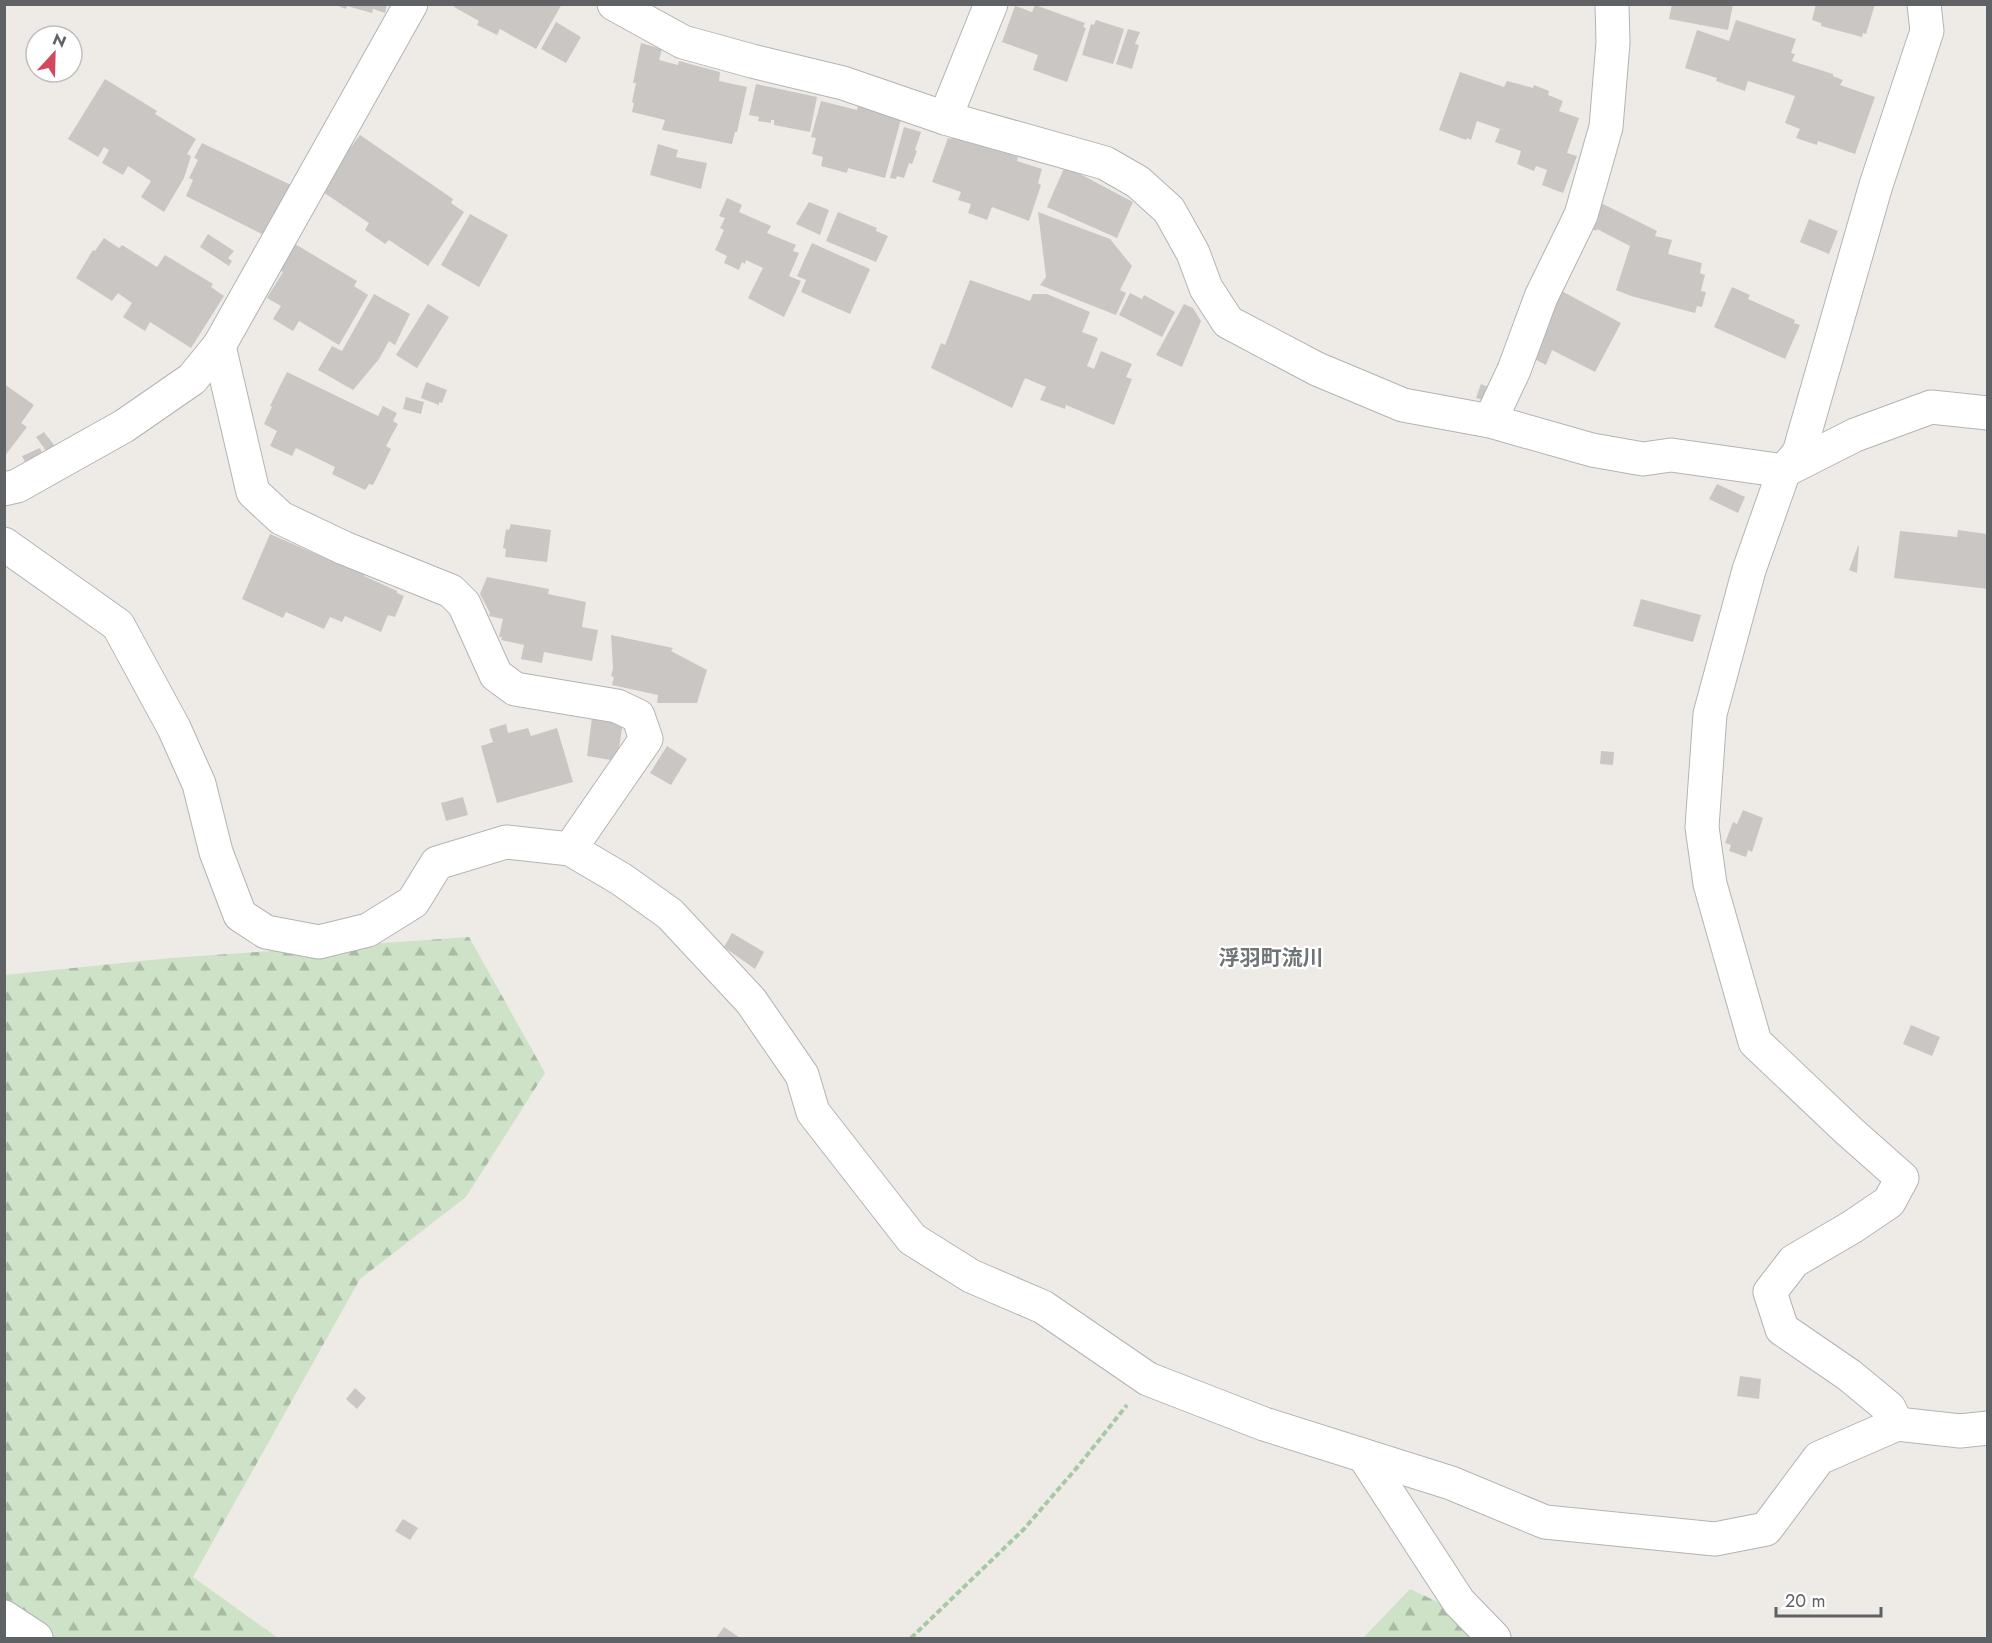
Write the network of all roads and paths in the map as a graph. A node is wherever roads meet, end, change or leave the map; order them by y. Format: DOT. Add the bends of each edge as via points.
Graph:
graph roads {
  1 [pos="411,4"];
  2 [pos="614,4"];
  3 [pos="991,4"];
  4 [pos="1612,4"];
  5 [pos="1924,4"];
  6 [pos="945,118"];
  7 [pos="219,346"];
  8 [pos="1988,413"];
  9 [pos="1490,422"];
  10 [pos="1784,471"];
  11 [pos="4,489"];
  12 [pos="4,544"];
  13 [pos="570,849"];
  14 [pos="1148,1379"];
  15 [pos="1897,1424"];
  16 [pos="1988,1428"];
  17 [pos="1364,1456"];
  18 [pos="4,1617"];
  19 [pos="36,1638"];
  20 [pos="911,1638"];
  21 [pos="1494,1638"];
  1 -- 7 [label="street"];
  2 -- 6 [label="street" via="683,42 843,83"];
  3 -- 6 [label="street"];
  4 -- 9 [label="street" via="1606,127 1581,215 1541,297"];
  5 -- 10 [label="street" via="1927,31 1876,184 1799,453"];
  6 -- 9 [label="street" via="1105,163 1138,182 1169,210 1193,253 1206,288 1228,322 1317,369 1403,405"];
  7 -- 11 [label="street" via="192,379 124,426 17,486"];
  7 -- 13 [label="street" via="253,492 281,518 452,591 464,604 496,675 515,689 617,706 638,716 646,739"];
  8 -- 10 [label="street" via="1931,407 1855,435"];
  9 -- 10 [label="street" via="1592,450 1643,459 1671,455"];
  10 -- 15 [label="street" via="1749,570 1710,714 1702,827 1710,884 1755,1042 1902,1178 1889,1202 1794,1261 1770,1292 1782,1329 1857,1381 1889,1408"];
  12 -- 13 [label="street" via="118,625 174,728 199,784 216,852 240,915 266,932 319,942 368,930 413,902 437,863 506,842"];
  13 -- 14 [label="street" via="670,914 751,1001 802,1075 813,1112 912,1239 971,1276 1043,1307"];
  14 -- 17 [label="street" via="1264,1425"];
  14 -- 20 [label="path" via="1024,1529"];
  15 -- 16 [label="street" via="1960,1431"];
  15 -- 17 [label="street" via="1819,1458 1766,1529 1714,1539 1545,1522 1451,1483"];
  17 -- 21 [label="street" via="1459,1602"];
  18 -- 19 [label="street"];
}
